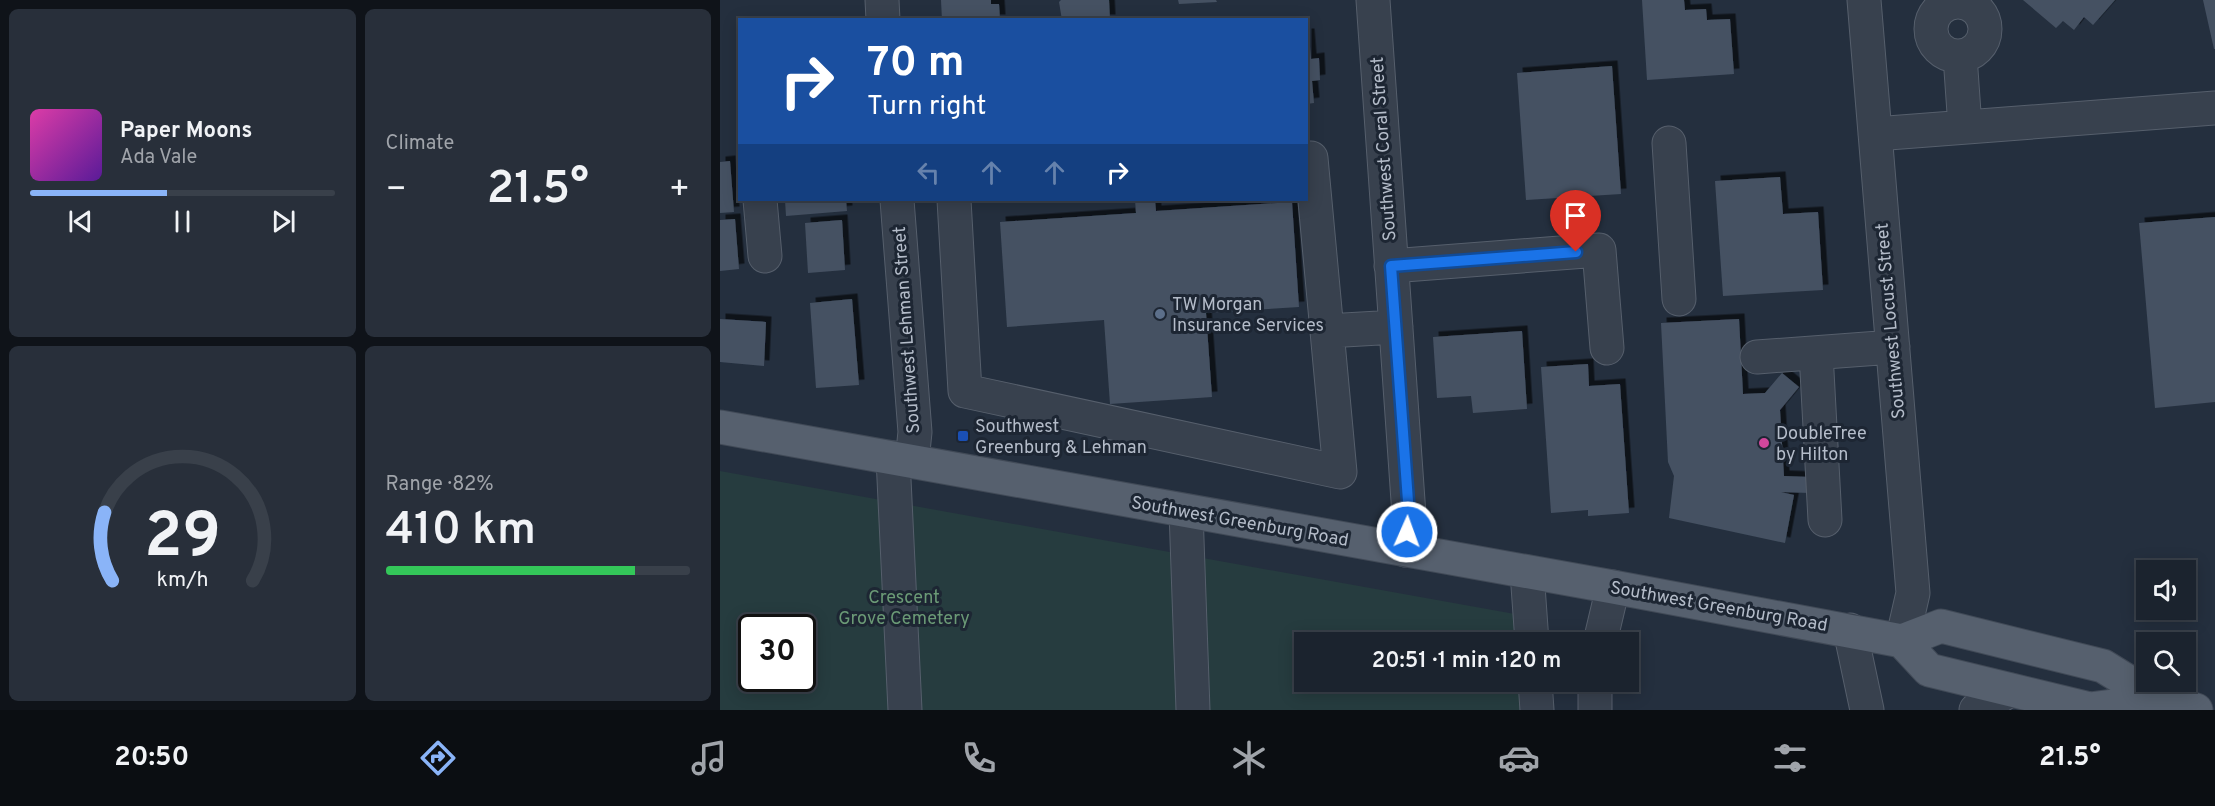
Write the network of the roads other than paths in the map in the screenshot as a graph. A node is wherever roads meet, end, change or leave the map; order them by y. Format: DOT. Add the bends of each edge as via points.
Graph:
graph roads {
  1 [pos="882,0"];
  2 [pos="1373,0"];
  3 [pos="1864,0"];
  4 [pos="883,18"];
  5 [pos="1960,56"];
  6 [pos="2215,108"];
  7 [pos="1965,127"];
  8 [pos="1875,134"];
  9 [pos="1668,143"];
  10 [pos="1308,158"];
  11 [pos="760,201"];
  12 [pos="897,201"];
  13 [pos="954,201"];
  14 [pos="765,256"];
  15 [pos="1391,266"];
  16 [pos="1679,299"];
  17 [pos="1396,327"];
  18 [pos="1327,331"];
  19 [pos="1893,347"];
  20 [pos="1607,348"];
  21 [pos="1816,353"];
  22 [pos="1757,357"];
  23 [pos="720,427"];
  24 [pos="902,460"];
  25 [pos="1186,511"];
  26 [pos="1825,520"];
  27 [pos="1405,550"];
  28 [pos="1527,572"];
  29 [pos="1613,587"];
  30 [pos="1850,630"];
  31 [pos="1531,632"];
  32 [pos="1602,632"];
  33 [pos="1902,641"];
  34 [pos="2010,690"];
  35 [pos="1536,692"];
  36 [pos="1595,692"];
  37 [pos="2158,700"];
  38 [pos="905,710"];
  39 [pos="1193,710"];
  40 [pos="1537,710"];
  41 [pos="1595,710"];
  42 [pos="1867,710"];
  43 [pos="1976,710"];
  44 [pos="2196,710"];
  1 -- 4 [label="street"];
  2 -- 15 [label="street, Southwest Coral Street"];
  3 -- 8 [label="street, Southwest Locust Street"];
  5 -- 7 [label="street"];
  6 -- 7 [label="street"];
  7 -- 8 [label="street"];
  8 -- 19 [label="street, Southwest Locust Street"];
  9 -- 16 [label="street"];
  10 -- 18 [label="street"];
  11 -- 14 [label="street"];
  12 -- 24 [label="street, Southwest Lehman Street" via="915,432"];
  13 -- 18 [label="street" via="964,391 1340,472"];
  15 -- 17 [label="street, Southwest Coral Street"];
  15 -- 20 [label="street" via="1599,250"];
  17 -- 18 [label="street"];
  17 -- 27 [label="street, Southwest Coral Street" via="1409,515"];
  19 -- 21 [label="street"];
  19 -- 33 [label="street, Southwest Locust Street" via="1913,593"];
  21 -- 22 [label="street"];
  21 -- 26 [label="street"];
  23 -- 24 [label="main road, Southwest Greenburg Road"];
  24 -- 25 [label="main road, Southwest Greenburg Road"];
  24 -- 38 [label="street, Southwest Lehman Street"];
  25 -- 27 [label="main road, Southwest Greenburg Road"];
  25 -- 39 [label="street"];
  27 -- 28 [label="main road, Southwest Greenburg Road"];
  28 -- 29 [label="main road, Southwest Greenburg Road"];
  28 -- 31 [label="street"];
  29 -- 30 [label="main road, Southwest Greenburg Road"];
  29 -- 32 [label="street"];
  30 -- 33 [label="main road, Southwest Greenburg Road"];
  30 -- 42 [label="street"];
  33 -- 34 [label="main road" via="1929,670"];
  33 -- 37 [label="main road" via="1941,626 2103,666"];
  34 -- 37 [label="main road" via="2090,709"];
  34 -- 43 [label="street"];
  35 -- 40 [label="street"];
  36 -- 41 [label="street"];
  37 -- 44 [label="main road"];
}
